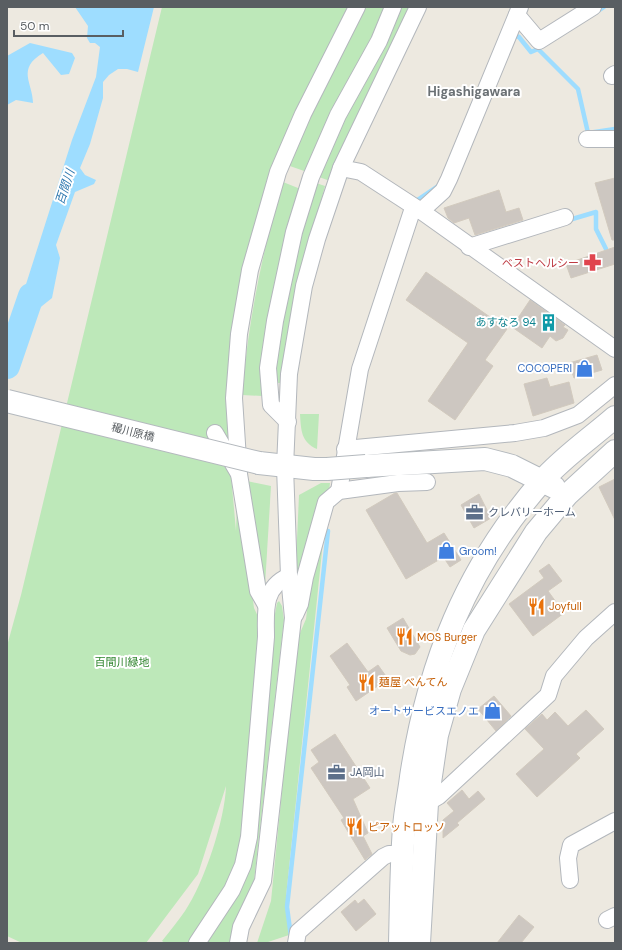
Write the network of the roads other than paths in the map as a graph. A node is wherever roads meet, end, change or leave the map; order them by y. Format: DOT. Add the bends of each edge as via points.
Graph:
graph roads {
  1 [pos="357,7"];
  2 [pos="393,7"];
  3 [pos="418,7"];
  4 [pos="593,7"];
  5 [pos="519,11"];
  6 [pos="587,139"];
  7 [pos="615,139"];
  8 [pos="341,168"];
  9 [pos="415,207"];
  10 [pos="565,217"];
  11 [pos="469,247"];
  12 [pos="615,349"];
  13 [pos="615,385"];
  14 [pos="7,401"];
  15 [pos="615,417"];
  16 [pos="288,422"];
  17 [pos="215,433"];
  18 [pos="345,449"];
  19 [pos="615,451"];
  20 [pos="285,467"];
  21 [pos="239,474"];
  22 [pos="543,480"];
  23 [pos="427,482"];
  24 [pos="339,491"];
  25 [pos="567,494"];
  26 [pos="289,576"];
  27 [pos="266,605"];
  28 [pos="615,612"];
  29 [pos="293,618"];
  30 [pos="426,803"];
  31 [pos="615,821"];
  32 [pos="402,854"];
  33 [pos="570,880"];
  34 [pos="197,943"];
  35 [pos="238,943"];
  36 [pos="296,943"];
  37 [pos="400,943"];
  38 [pos="419,943"];
  1 -- 21 [label="street" via="303,114 278,172 250,270 239,334 234,398"];
  2 -- 16 [label="street" via="379,41 332,129 310,177 294,232 268,368 271,405"];
  3 -- 8 [label="street"];
  4 -- 5 [label="street" via="539,41"];
  5 -- 9 [label="street" via="443,191"];
  6 -- 7 [label="street"];
  8 -- 9 [label="street" via="361,172"];
  8 -- 16 [label="street" via="304,286 289,374"];
  9 -- 11 [label="street"];
  9 -- 18 [label="street" via="360,369"];
  10 -- 11 [label="street"];
  11 -- 12 [label="street"];
  13 -- 18 [label="street" via="578,415 544,428"];
  14 -- 20 [label="street, 穝川原橋, bridge" via="259,463"];
  15 -- 22 [label="street"];
  16 -- 20 [label="street"];
  17 -- 21 [label="street"];
  18 -- 24 [label="street"];
  19 -- 25 [label="street"];
  20 -- 22 [label="street, 穝川原橋, bridge" via="327,469 485,459 512,466"];
  20 -- 26 [label="street"];
  21 -- 27 [label="street" via="258,591"];
  22 -- 25 [label="street, 穝川原橋"];
  22 -- 32 [label="street" via="514,516 479,568 454,618 431,681 417,734"];
  23 -- 24 [label="street"];
  24 -- 29 [label="street" via="326,502 300,604"];
  25 -- 30 [label="street" via="536,532 474,630 450,689 440,722"];
  26 -- 27 [label="street" via="278,581 273,587"];
  26 -- 29 [label="street"];
  27 -- 34 [label="street" via="266,637 245,858 232,890"];
  28 -- 30 [label="street" via="586,638 554,676 548,695 439,796"];
  29 -- 35 [label="street" via="263,881 241,927"];
  30 -- 38 [label="street"];
  31 -- 33 [label="street" via="571,845 568,858"];
  32 -- 36 [label="street" via="389,854 383,857 298,932"];
  32 -- 37 [label="street"];
}
